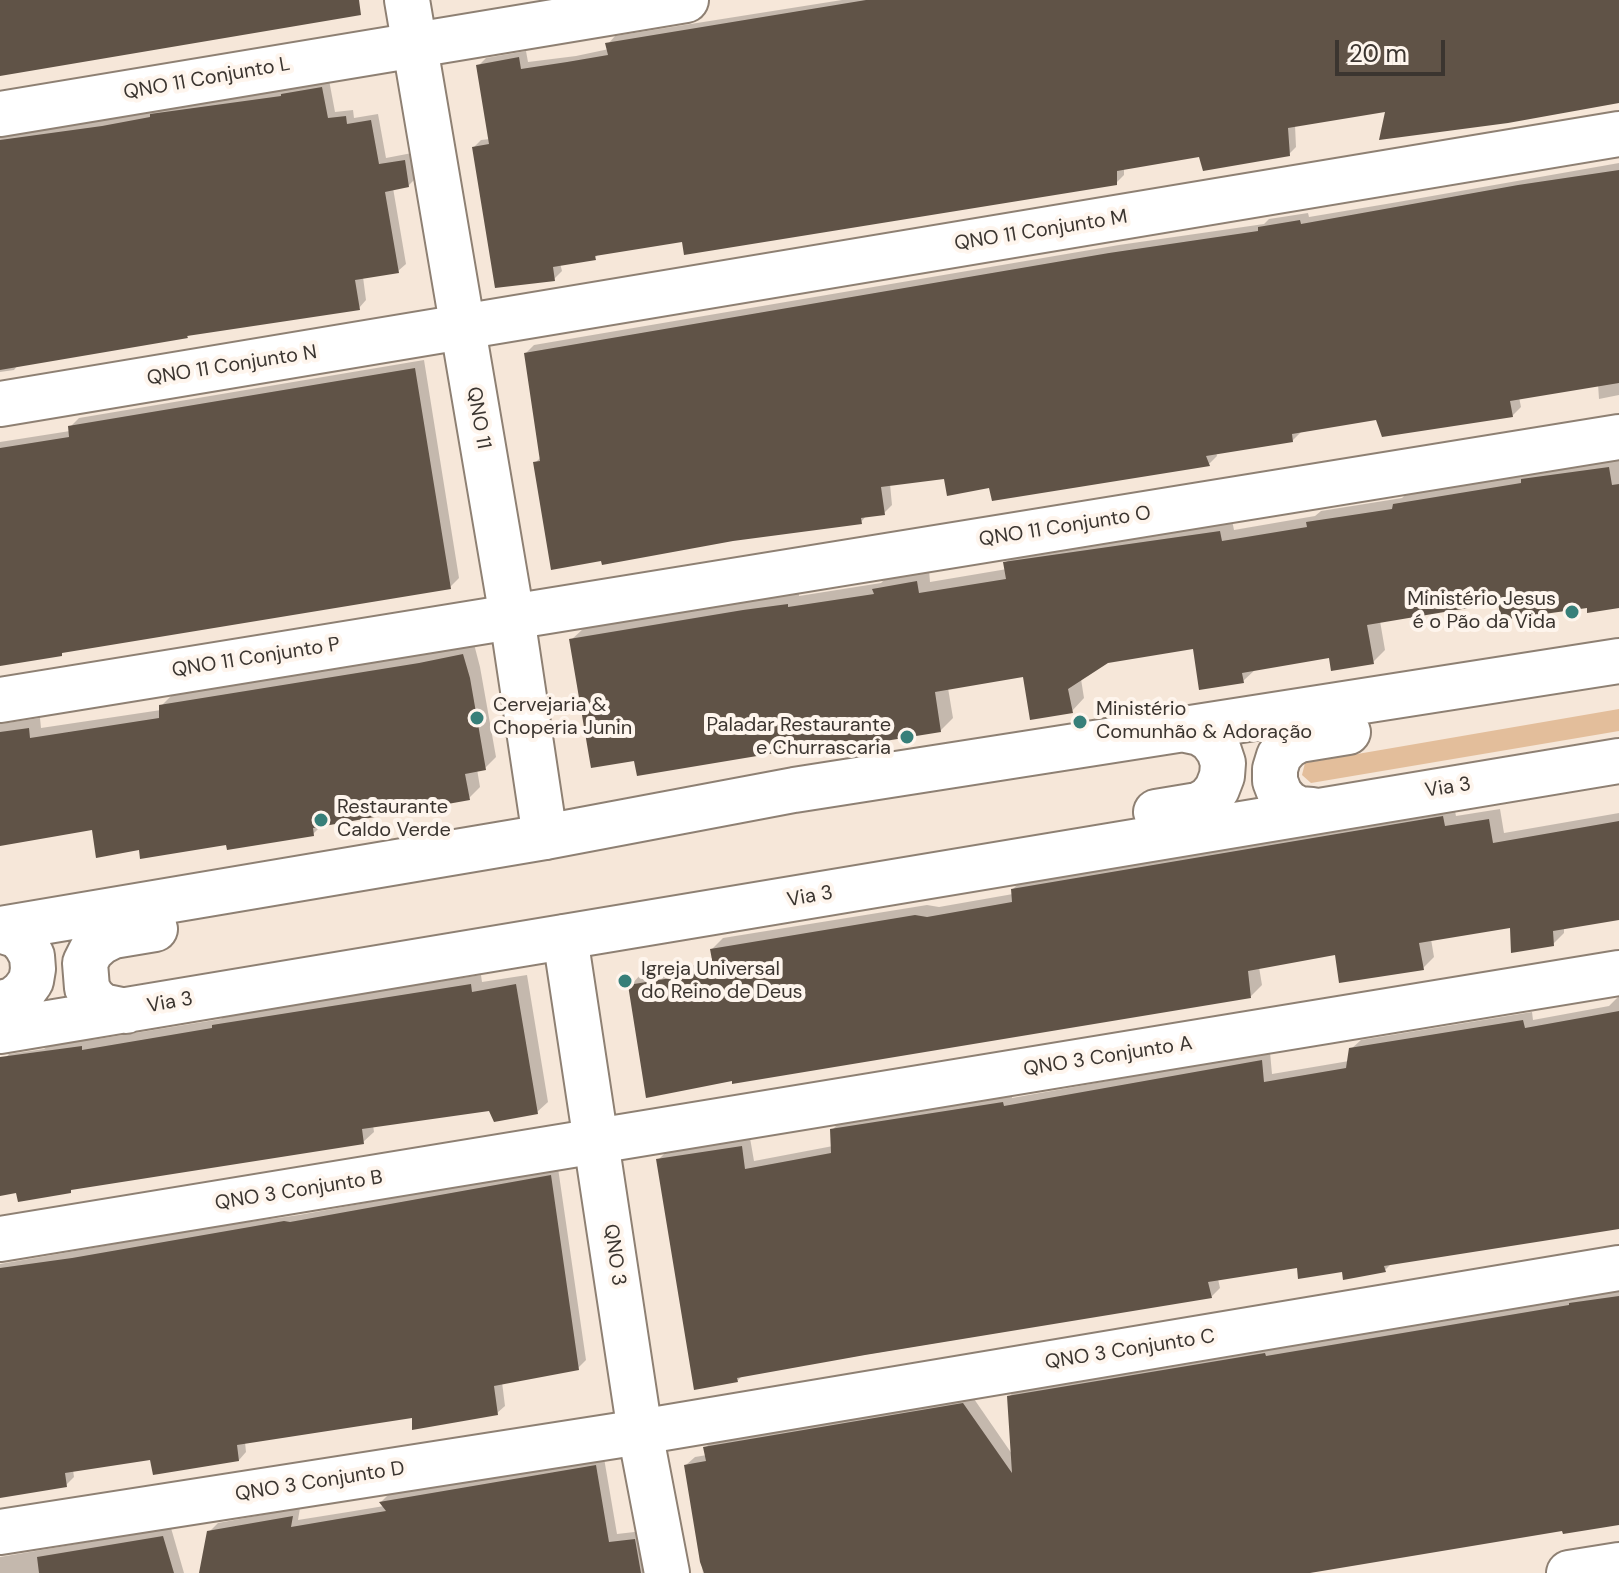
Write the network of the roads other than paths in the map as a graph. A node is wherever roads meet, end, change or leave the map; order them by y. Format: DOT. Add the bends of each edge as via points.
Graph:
graph roads {
  1 [pos="407,0"];
  2 [pos="686,0"];
  3 [pos="413,45"];
  4 [pos="0,114"];
  5 [pos="1619,134"];
  6 [pos="463,327"];
  7 [pos="0,404"];
  8 [pos="1619,437"];
  9 [pos="512,617"];
  10 [pos="1619,661"];
  11 [pos="1619,672"];
  12 [pos="0,700"];
  13 [pos="1186,730"];
  14 [pos="1619,761"];
  15 [pos="1312,810"];
  16 [pos="545,837"];
  17 [pos="442,855"];
  18 [pos="789,901"];
  19 [pos="0,930"];
  20 [pos="565,937"];
  21 [pos="1619,973"];
  22 [pos="0,1003"];
  23 [pos="126,1011"];
  24 [pos="0,1031"];
  25 [pos="598,1142"];
  26 [pos="0,1239"];
  27 [pos="1619,1268"];
  28 [pos="640,1432"];
  29 [pos="0,1532"];
  30 [pos="1619,1565"];
  31 [pos="667,1573"];
  32 [pos="1569,1573"];
  1 -- 3 [label="street, QNO 11"];
  2 -- 3 [label="street, QNO 11 Conjunto L"];
  3 -- 4 [label="street, QNO 11 Conjunto L"];
  3 -- 6 [label="street, QNO 11"];
  5 -- 6 [label="street, QNO 11 Conjunto M"];
  6 -- 7 [label="street, QNO 11 Conjunto N"];
  6 -- 9 [label="street, QNO 11"];
  8 -- 9 [label="street, QNO 11 Conjunto O"];
  9 -- 12 [label="street, QNO 11 Conjunto P"];
  9 -- 16 [label="street, QNO 11"];
  10 -- 13 [label="street"];
  11 -- 15 [label="street" via="1513,705 1299,740 1279,756 1275,781 1288,803"];
  13 -- 16 [label="street" via="794,790"];
  13 -- 18 [label="street" via="1211,740 1223,763 1217,789 1198,805 946,849"];
  14 -- 15 [label="street, Via 3"];
  15 -- 18 [label="street, Via 3"];
  16 -- 17 [label="street"];
  17 -- 19 [label="street"];
  17 -- 23 [label="street" via="342,898 113,936 91,951 85,963 87,988 102,1006"];
  18 -- 20 [label="street, Via 3"];
  19 -- 22 [label="street" via="26,945 33,969 23,992"];
  20 -- 23 [label="street, Via 3"];
  20 -- 25 [label="street, QNO 3"];
  21 -- 25 [label="street, QNO 3 Conjunto A"];
  23 -- 24 [label="street, Via 3"];
  25 -- 26 [label="street, QNO 3 Conjunto B"];
  25 -- 28 [label="street, QNO 3"];
  27 -- 28 [label="street, QNO 3 Conjunto C"];
  28 -- 29 [label="street, QNO 3 Conjunto D"];
  28 -- 31 [label="street, QNO 3"];
  30 -- 32 [label="street"];
}
